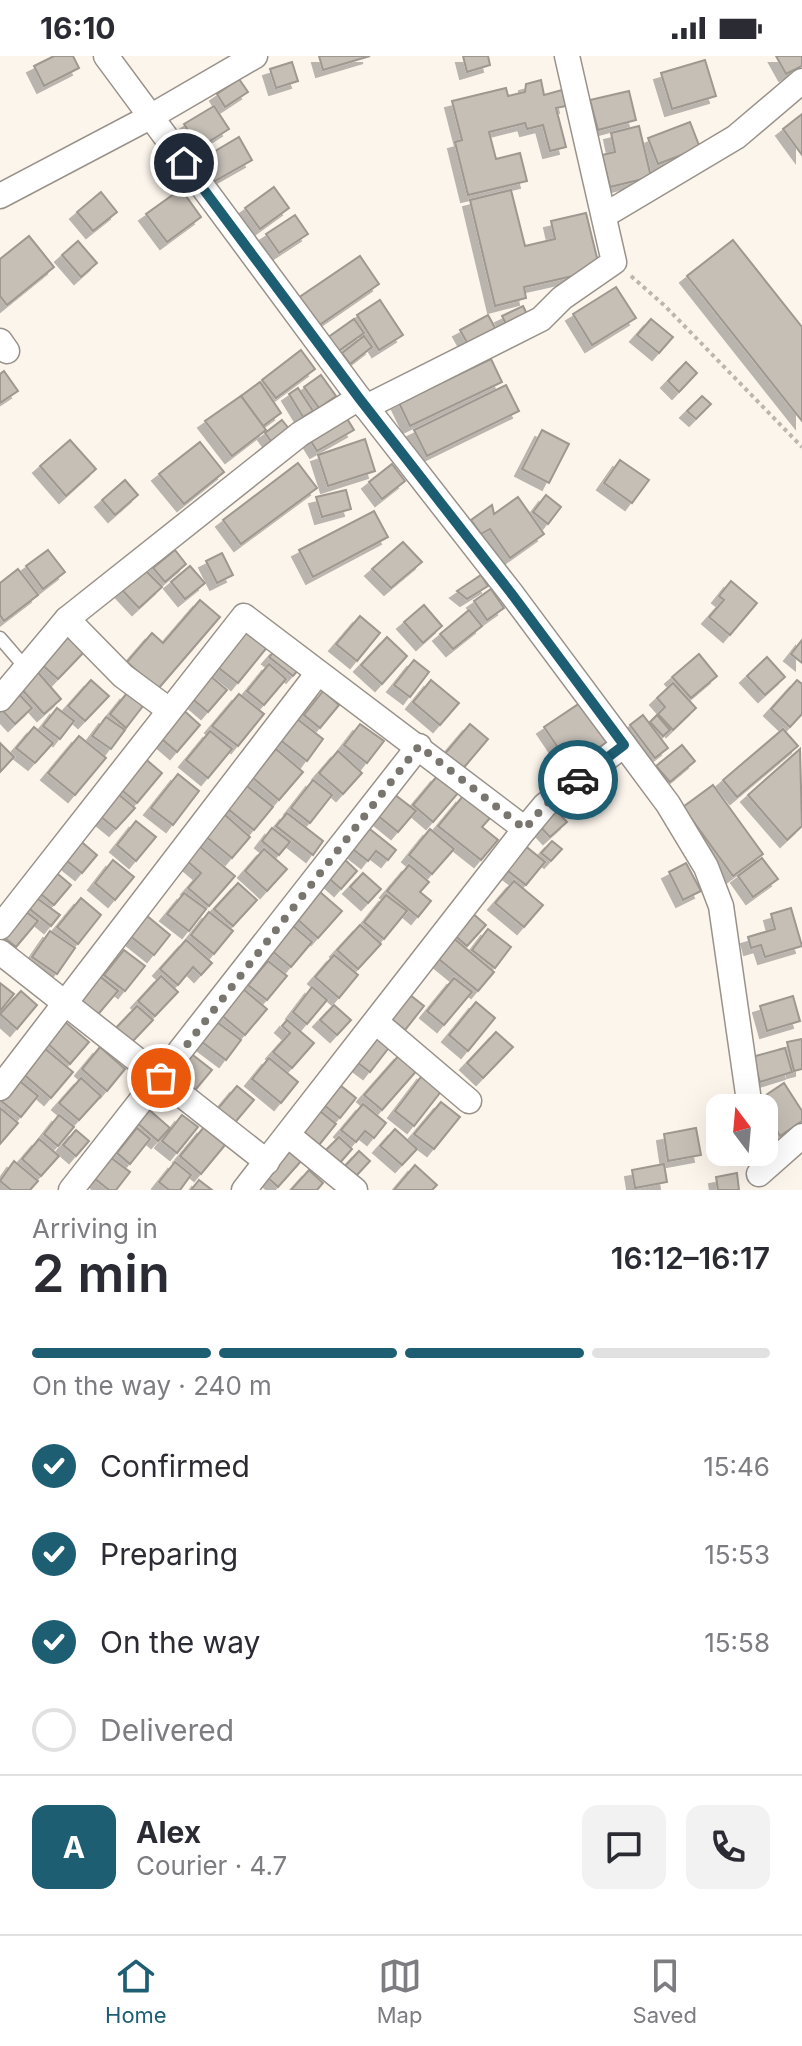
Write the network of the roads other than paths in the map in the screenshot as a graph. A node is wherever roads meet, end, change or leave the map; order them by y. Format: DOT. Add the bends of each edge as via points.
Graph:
graph roads {
  1 [pos="106,56"];
  2 [pos="255,56"];
  3 [pos="567,56"];
  4 [pos="802,81"];
  5 [pos="150,117"];
  6 [pos="0,196"];
  7 [pos="605,215"];
  8 [pos="362,403"];
  9 [pos="67,619"];
  10 [pos="0,638"];
  11 [pos="25,667"];
  12 [pos="318,673"];
  13 [pos="0,699"];
  14 [pos="169,710"];
  15 [pos="624,745"];
  16 [pos="419,746"];
  17 [pos="525,829"];
  18 [pos="0,927"];
  19 [pos="0,952"];
  20 [pos="66,1005"];
  21 [pos="376,1022"];
  22 [pos="161,1078"];
  23 [pos="0,1088"];
  24 [pos="748,1094"];
  25 [pos="469,1101"];
  26 [pos="288,1135"];
  27 [pos="802,1136"];
  28 [pos="267,1162"];
  29 [pos="758,1172"];
  30 [pos="71,1190"];
  31 [pos="244,1190"];
  32 [pos="355,1190"];
  1 -- 5 [label="street"];
  2 -- 5 [label="street"];
  3 -- 7 [label="street"];
  4 -- 7 [label="street" via="736,137"];
  5 -- 6 [label="street"];
  5 -- 8 [label="street"];
  7 -- 8 [label="street" via="614,262 541,319"];
  8 -- 9 [label="street" via="300,434"];
  8 -- 15 [label="street"];
  9 -- 11 [label="street"];
  9 -- 14 [label="street" via="123,676"];
  10 -- 11 [label="lane"];
  11 -- 13 [label="street"];
  12 -- 14 [label="street" via="244,616"];
  12 -- 16 [label="street"];
  12 -- 20 [label="street"];
  14 -- 18 [label="street"];
  15 -- 17 [label="street" via="545,805"];
  15 -- 24 [label="street" via="682,824 714,884 726,929"];
  16 -- 17 [label="street"];
  16 -- 22 [label="street"];
  17 -- 21 [label="street"];
  19 -- 20 [label="street"];
  20 -- 22 [label="street"];
  20 -- 23 [label="street"];
  21 -- 25 [label="street"];
  21 -- 26 [label="street"];
  22 -- 28 [label="street"];
  22 -- 30 [label="street"];
  26 -- 28 [label="street"];
  26 -- 32 [label="street"];
  27 -- 29 [label="street"];
  28 -- 31 [label="street"];
}
